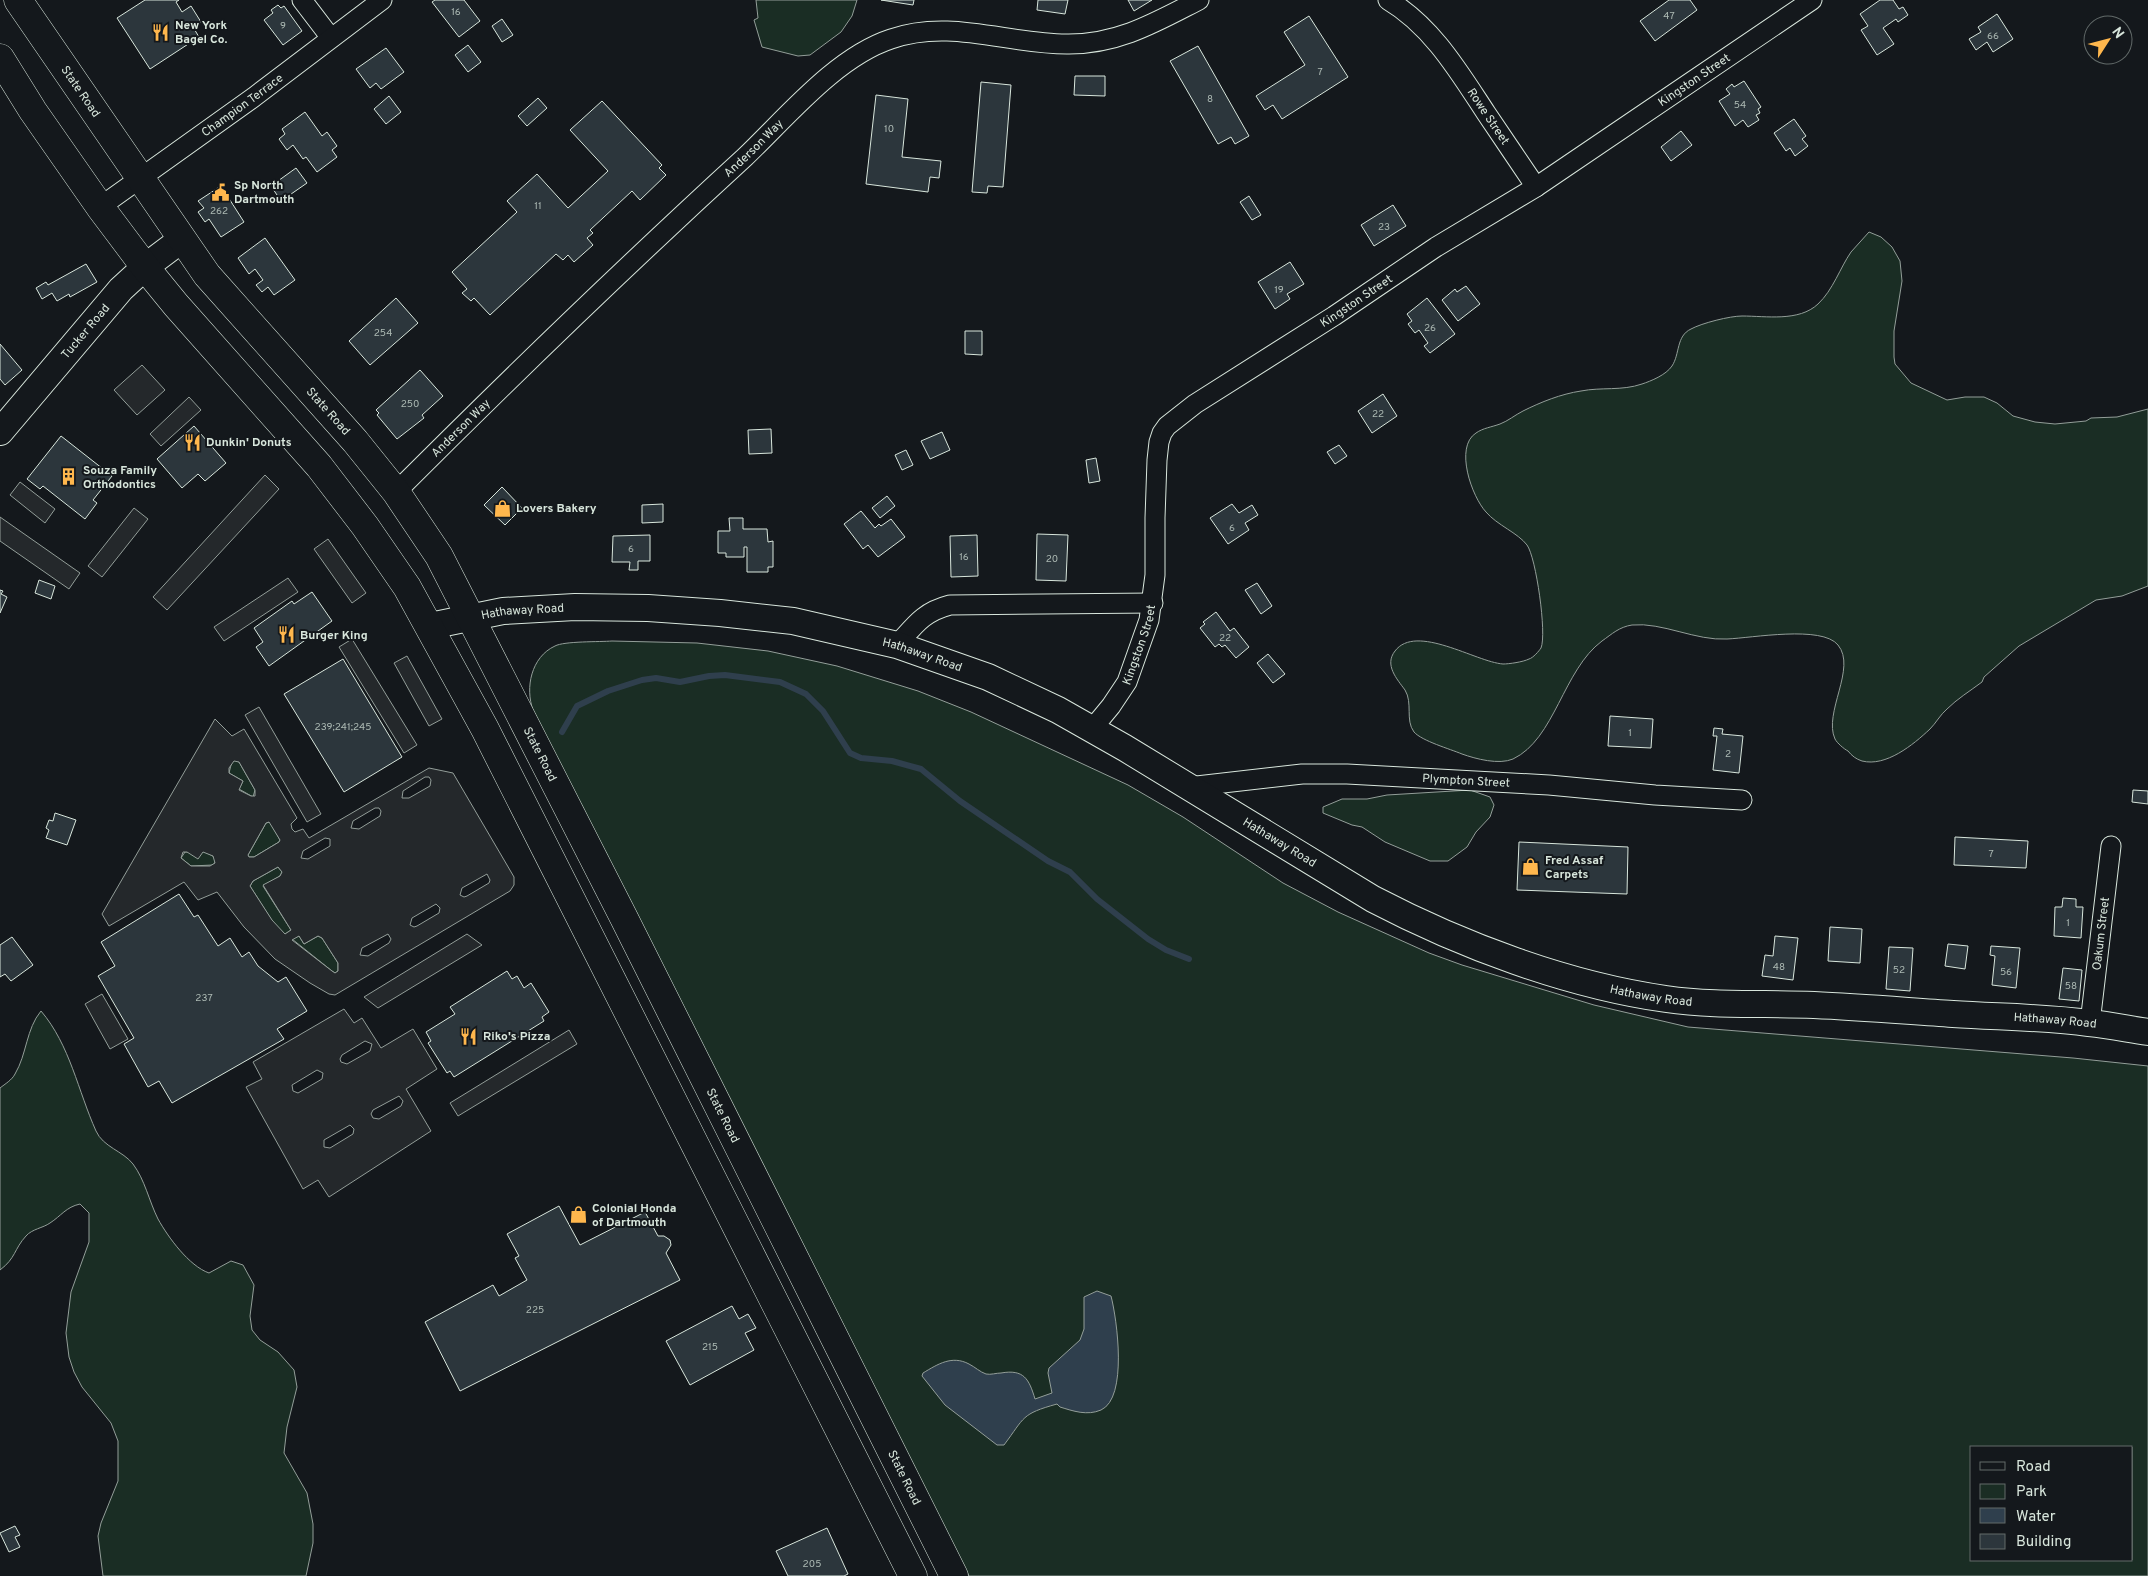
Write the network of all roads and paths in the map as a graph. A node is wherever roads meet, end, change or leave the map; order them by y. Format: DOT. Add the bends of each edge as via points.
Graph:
graph roads {
  1 [pos="18,0"];
  2 [pos="302,0"];
  3 [pos="382,0"];
  4 [pos="1199,0"];
  5 [pos="1388,0"];
  6 [pos="1812,0"];
  7 [pos="331,38"];
  8 [pos="0,58"];
  9 [pos="140,179"];
  10 [pos="1536,187"];
  11 [pos="100,207"];
  12 [pos="181,240"];
  13 [pos="145,268"];
  14 [pos="0,432"];
  15 [pos="396,492"];
  16 [pos="1153,603"];
  17 [pos="470,617"];
  18 [pos="430,626"];
  19 [pos="897,645"];
  20 [pos="1092,729"];
  21 [pos="1188,787"];
  22 [pos="1742,800"];
  23 [pos="2111,846"];
  24 [pos="2090,1023"];
  25 [pos="2148,1032"];
  26 [pos="848,1364"];
  27 [pos="815,1380"];
  28 [pos="913,1576"];
  29 [pos="954,1576"];
  1 -- 9 [label="main road, State Road"];
  2 -- 7 [label="street"];
  3 -- 7 [label="street, Champion Terrace"];
  4 -- 15 [label="street, Anderson Way" via="1142,29 1105,41 1054,44 975,32 926,31 891,38 857,55 577,313"];
  5 -- 10 [label="street, Rowe Street" via="1413,18 1459,71"];
  6 -- 10 [label="street, Kingston Street"];
  7 -- 9 [label="street, Champion Terrace"];
  8 -- 11 [label="main road"];
  9 -- 11 [label="street, Champion Terrace"];
  9 -- 12 [label="main road, State Road"];
  10 -- 16 [label="street, Kingston Street" via="1436,247 1195,404 1167,426 1159,442 1155,479"];
  11 -- 13 [label="main road"];
  12 -- 13 [label="main road, Tucker Road"];
  12 -- 15 [label="main road, State Road"];
  13 -- 14 [label="main road, Tucker Road" via="122,289"];
  13 -- 18 [label="main road" via="325,473 385,555"];
  15 -- 17 [label="main road, State Road" via="439,556"];
  16 -- 19 [label="street" via="950,606 935,609 921,619"];
  16 -- 20 [label="street, Kingston Street" via="1127,682"];
  17 -- 18 [label="main road, Hathaway Road"];
  17 -- 19 [label="main road, Hathaway Road" via="542,608 685,610 792,621"];
  17 -- 26 [label="main road, State Road"];
  18 -- 27 [label="main road"];
  19 -- 20 [label="main road, Hathaway Road" via="988,677"];
  20 -- 21 [label="main road, Hathaway Road"];
  21 -- 22 [label="street, Plympton Street" via="1264,777 1347,774"];
  21 -- 24 [label="main road, Hathaway Road" via="1335,877 1411,919 1503,956 1589,982 1666,999"];
  23 -- 24 [label="street, Oakum Street"];
  24 -- 25 [label="main road, Hathaway Road"];
  26 -- 27 [label="main road"];
  26 -- 29 [label="main road, State Road"];
  27 -- 28 [label="main road"];
}
